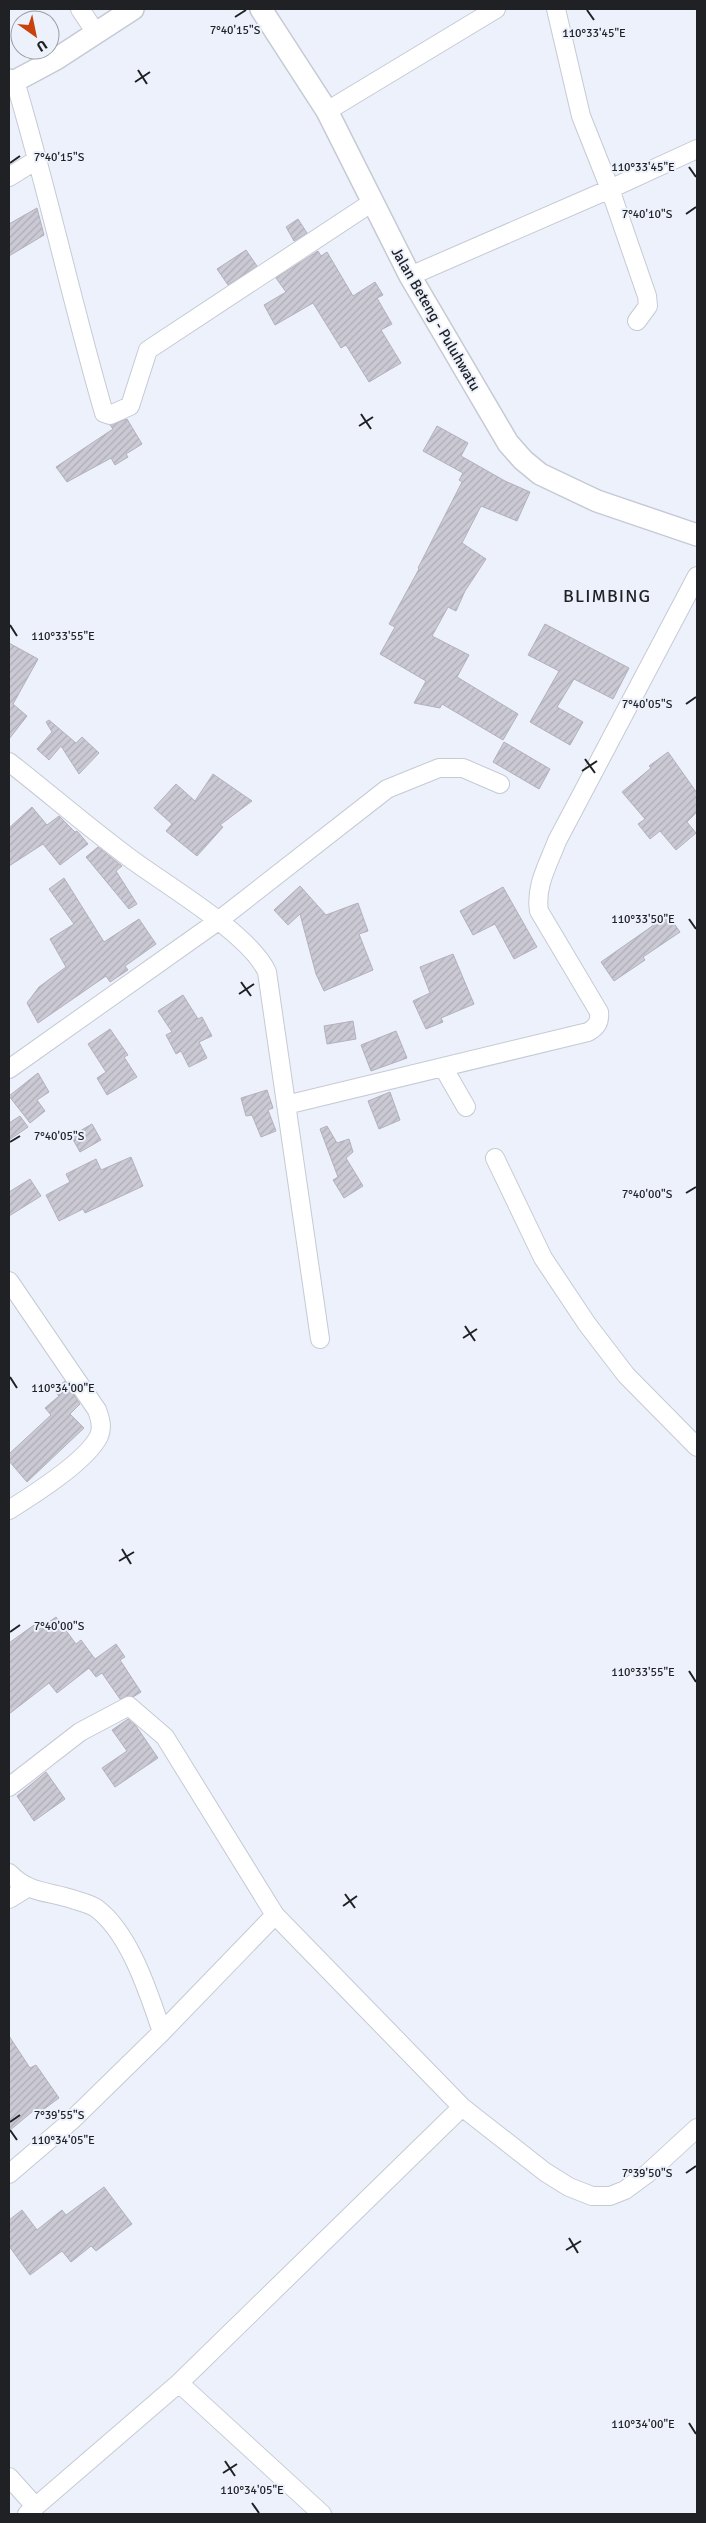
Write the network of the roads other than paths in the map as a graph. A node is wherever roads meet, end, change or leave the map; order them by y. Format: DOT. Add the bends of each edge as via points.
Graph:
graph roads {
  1 [pos="80,9"];
  2 [pos="133,9"];
  3 [pos="261,9"];
  4 [pos="496,9"];
  5 [pos="556,9"];
  6 [pos="96,33"];
  7 [pos="12,80"];
  8 [pos="327,111"];
  9 [pos="697,149"];
  10 [pos="38,159"];
  11 [pos="9,177"];
  12 [pos="610,189"];
  13 [pos="371,203"];
  14 [pos="410,276"];
  15 [pos="637,321"];
  16 [pos="697,535"];
  17 [pos="696,581"];
  18 [pos="9,762"];
  19 [pos="25,775"];
  20 [pos="9,782"];
  21 [pos="500,784"];
  22 [pos="218,921"];
  23 [pos="443,1067"];
  24 [pos="9,1068"];
  25 [pos="286,1105"];
  26 [pos="466,1107"];
  27 [pos="494,1158"];
  28 [pos="9,1281"];
  29 [pos="320,1338"];
  30 [pos="697,1447"];
  31 [pos="9,1510"];
  32 [pos="9,1786"];
  33 [pos="9,1873"];
  34 [pos="27,1888"];
  35 [pos="9,1899"];
  36 [pos="276,1915"];
  37 [pos="162,2032"];
  38 [pos="462,2107"];
  39 [pos="697,2128"];
  40 [pos="9,2174"];
  41 [pos="179,2383"];
  42 [pos="9,2477"];
  43 [pos="31,2510"];
  44 [pos="321,2514"];
  1 -- 6 [label="street"];
  2 -- 6 [label="street"];
  3 -- 8 [label="street, Jalan Beteng - Puluhwatu"];
  4 -- 8 [label="street"];
  5 -- 12 [label="street" via="581,116"];
  6 -- 7 [label="street" via="56,59"];
  7 -- 10 [label="street"];
  8 -- 13 [label="street, Jalan Beteng - Puluhwatu"];
  9 -- 12 [label="street"];
  10 -- 11 [label="street"];
  10 -- 13 [label="street" via="83,340 104,413 110,415 130,406 148,350"];
  12 -- 14 [label="street"];
  12 -- 15 [label="street" via="647,296 648,306"];
  13 -- 14 [label="street, Jalan Beteng - Puluhwatu"];
  14 -- 16 [label="street, Jalan Beteng - Puluhwatu" via="508,443 523,460 540,474 597,501"];
  17 -- 23 [label="street" via="557,841 539,886 539,912 590,995 600,1020 588,1032"];
  18 -- 19 [label="street"];
  19 -- 20 [label="street"];
  19 -- 22 [label="street" via="130,858"];
  21 -- 22 [label="street" via="463,768 439,768 388,788"];
  22 -- 24 [label="street"];
  22 -- 25 [label="street" via="262,962 267,972"];
  23 -- 25 [label="street"];
  23 -- 26 [label="street"];
  25 -- 29 [label="street"];
  27 -- 30 [label="street" via="542,1258 587,1324 626,1375"];
  28 -- 31 [label="street" via="97,1410 101,1427 98,1437 75,1462"];
  32 -- 36 [label="street" via="94,1722 130,1706 165,1737"];
  33 -- 34 [label="street"];
  34 -- 35 [label="street"];
  34 -- 37 [label="street" via="74,1899 95,1907 107,1918 144,1978"];
  36 -- 37 [label="street"];
  36 -- 38 [label="street"];
  37 -- 40 [label="street" via="71,2121"];
  38 -- 39 [label="street" via="545,2172 592,2196 610,2196 625,2190 648,2174"];
  38 -- 41 [label="street"];
  41 -- 43 [label="street"];
  41 -- 44 [label="street"];
  42 -- 43 [label="street"];
}
